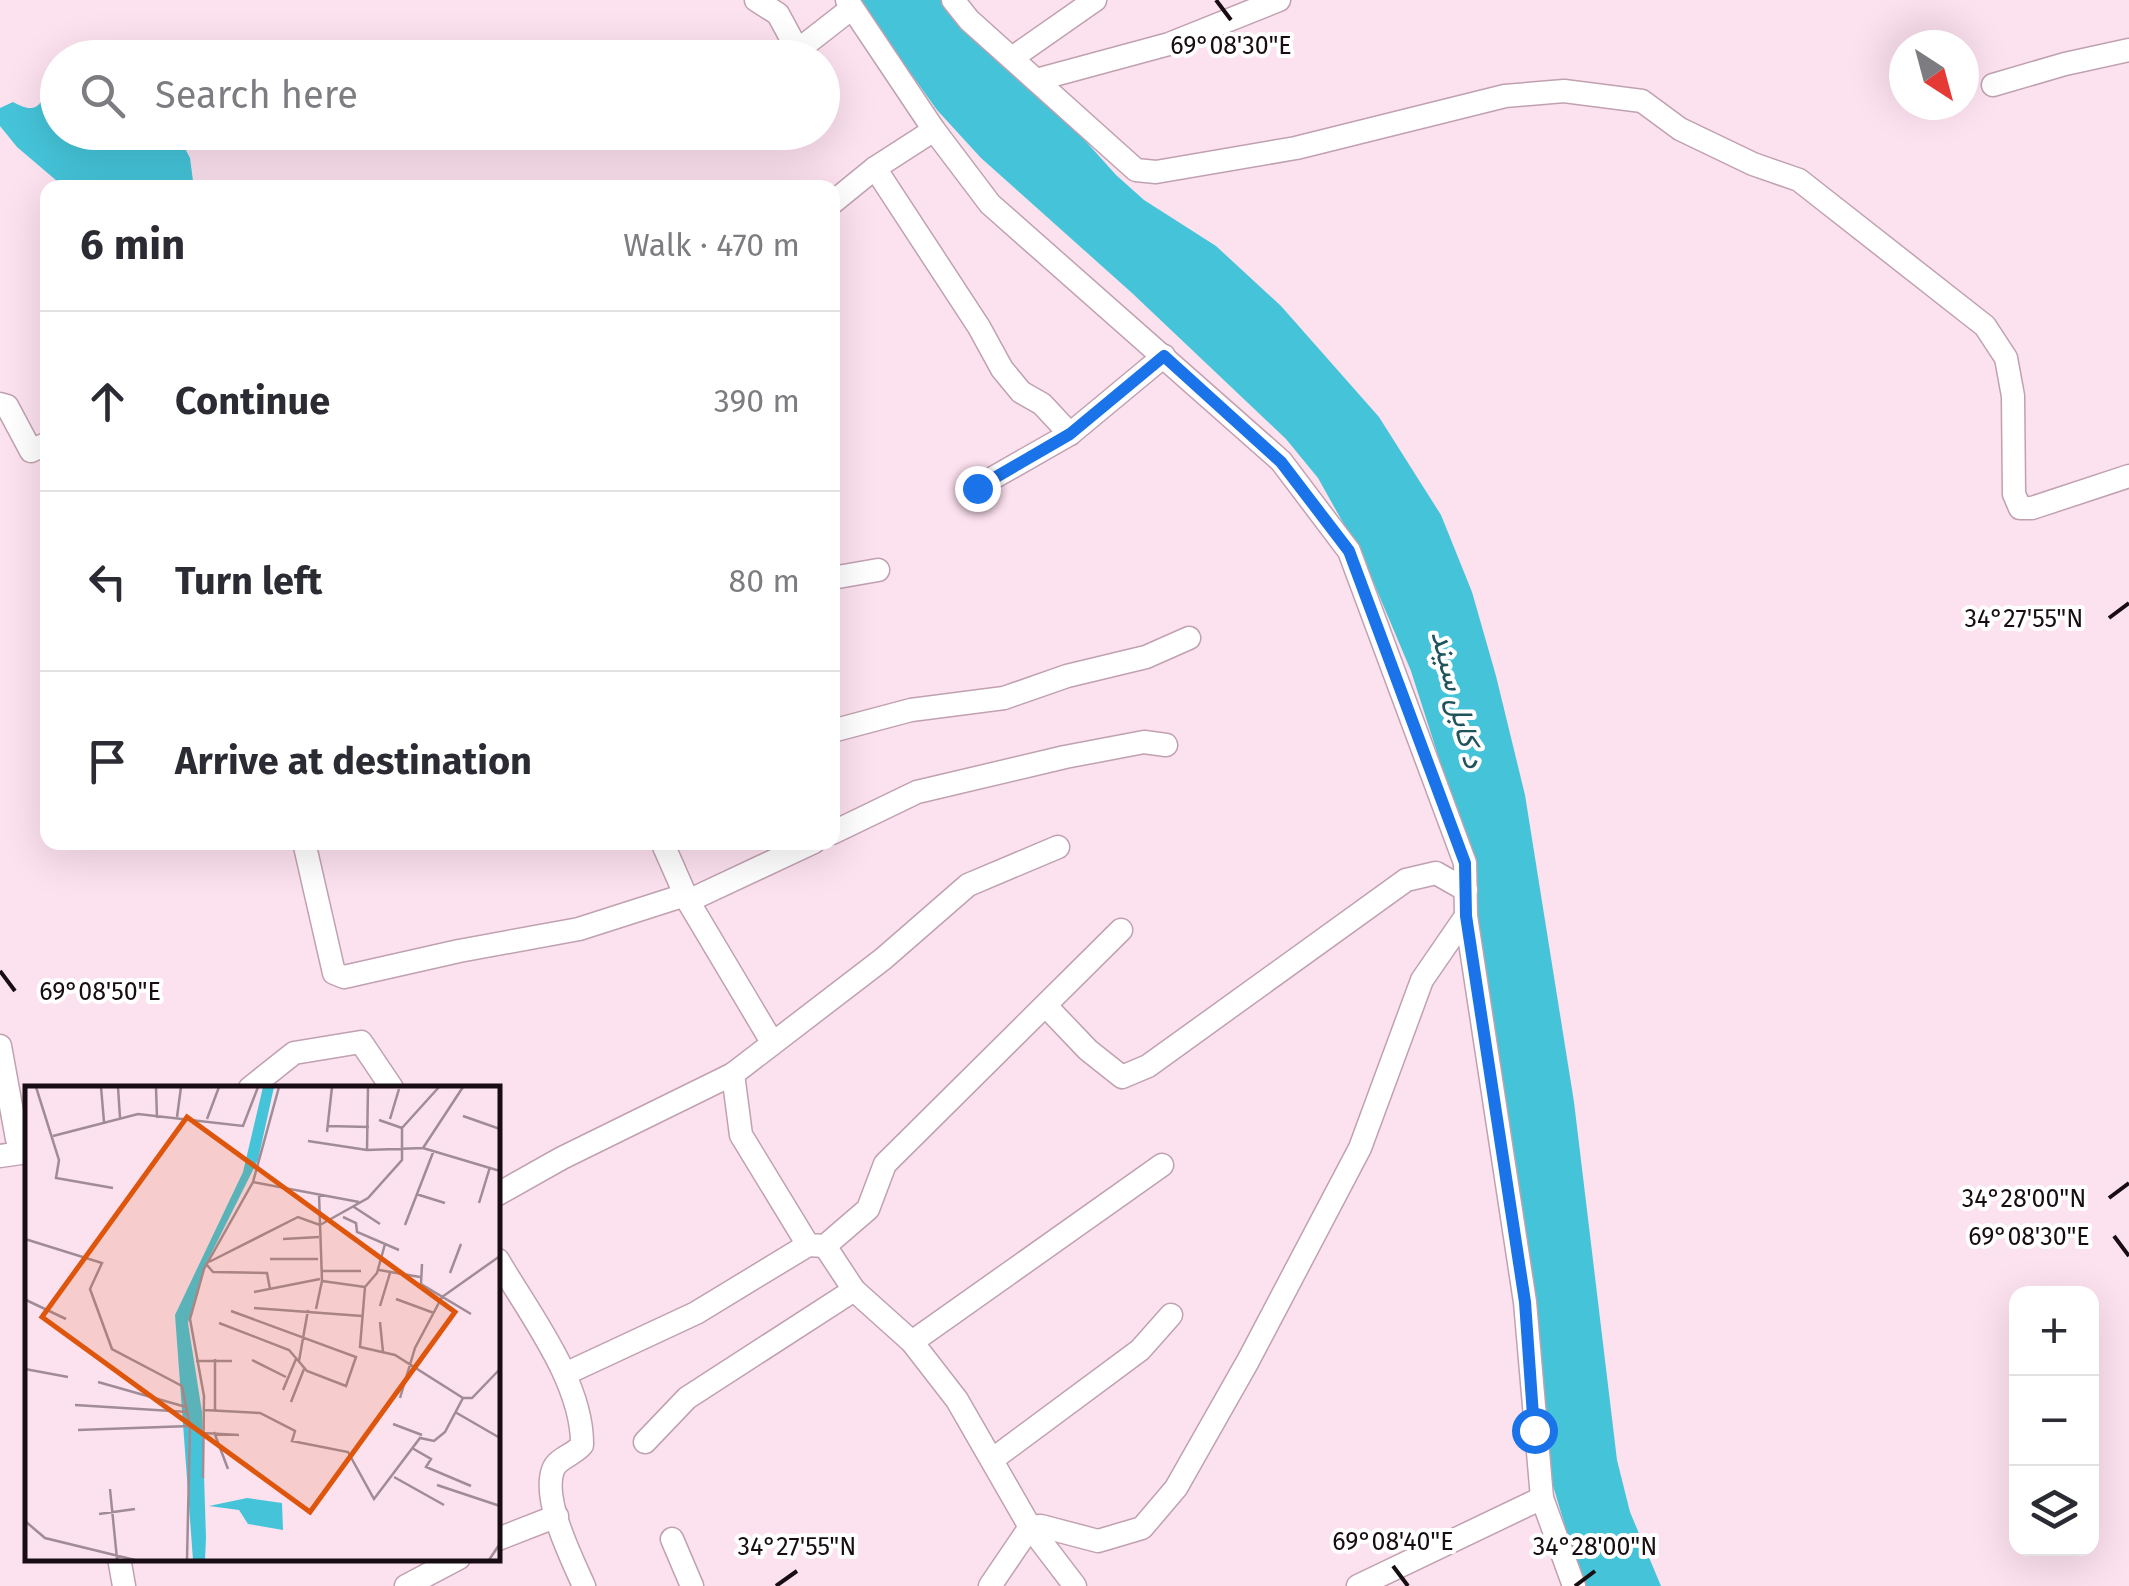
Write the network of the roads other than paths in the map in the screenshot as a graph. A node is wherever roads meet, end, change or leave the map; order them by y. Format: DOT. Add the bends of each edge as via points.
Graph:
graph roads {
  1 [pos="756,0"];
  2 [pos="953,0"];
  3 [pos="1094,0"];
  4 [pos="1279,0"];
  5 [pos="850,4"];
  6 [pos="788,40"];
  7 [pos="809,40"];
  8 [pos="2129,50"];
  9 [pos="1012,58"];
  10 [pos="1036,80"];
  11 [pos="1994,84"];
  12 [pos="934,130"];
  13 [pos="875,168"];
  14 [pos="840,196"];
  15 [pos="1164,356"];
  16 [pos="0,404"];
  17 [pos="1070,434"];
  18 [pos="40,448"];
  19 [pos="2129,476"];
  20 [pos="977,488"];
  21 [pos="878,570"];
  22 [pos="840,577"];
  23 [pos="1188,638"];
  24 [pos="840,729"];
  25 [pos="1166,744"];
  26 [pos="840,830"];
  27 [pos="1058,847"];
  28 [pos="306,850"];
  29 [pos="666,850"];
  30 [pos="797,850"];
  31 [pos="1466,890"];
  32 [pos="688,901"];
  33 [pos="1466,916"];
  34 [pos="1121,930"];
  35 [pos="1046,1006"];
  36 [pos="772,1042"];
  37 [pos="0,1046"];
  38 [pos="733,1074"];
  39 [pos="253,1086"];
  40 [pos="391,1086"];
  41 [pos="25,1149"];
  42 [pos="25,1152"];
  43 [pos="0,1156"];
  44 [pos="1162,1165"];
  45 [pos="500,1193"];
  46 [pos="816,1246"];
  47 [pos="500,1263"];
  48 [pos="854,1290"];
  49 [pos="1171,1315"];
  50 [pos="912,1342"];
  51 [pos="565,1374"];
  52 [pos="646,1442"];
  53 [pos="993,1459"];
  54 [pos="1542,1498"];
  55 [pos="558,1516"];
  56 [pos="1030,1526"];
  57 [pos="500,1538"];
  58 [pos="672,1539"];
  59 [pos="120,1561"];
  60 [pos="452,1561"];
  61 [pos="124,1586"];
  62 [pos="406,1586"];
  63 [pos="584,1586"];
  64 [pos="692,1586"];
  65 [pos="990,1586"];
  66 [pos="1075,1586"];
  67 [pos="1358,1586"];
  68 [pos="1574,1586"];
  1 -- 6 [label="street" via="778,14"];
  2 -- 9 [label="street"];
  3 -- 9 [label="street"];
  4 -- 10 [label="street" via="1168,44"];
  5 -- 7 [label="street"];
  5 -- 12 [label="street"];
  8 -- 11 [label="street"];
  9 -- 10 [label="street"];
  10 -- 19 [label="street" via="1136,170 1156,172 1296,148 1505,96 1564,91 1642,101 1680,129 1799,180 1985,326 2006,358 2020,508"];
  12 -- 13 [label="street"];
  12 -- 15 [label="street" via="990,204"];
  13 -- 14 [label="street"];
  13 -- 17 [label="street" via="1002,370"];
  15 -- 17 [label="street"];
  15 -- 31 [label="street" via="1281,462 1349,551 1465,863"];
  16 -- 18 [label="street" via="31,452"];
  17 -- 20 [label="street"];
  21 -- 22 [label="street"];
  23 -- 24 [label="street" via="1146,657 1004,698 911,710"];
  25 -- 26 [label="street" via="1066,757 917,792"];
  27 -- 36 [label="street" via="968,885"];
  28 -- 32 [label="street" via="327,951 334,973 344,977 579,929 682,896"];
  29 -- 32 [label="street"];
  30 -- 32 [label="street"];
  31 -- 33 [label="street"];
  31 -- 35 [label="street" via="1436,872 1406,880 1148,1066 1122,1077"];
  32 -- 36 [label="street"];
  33 -- 54 [label="street" via="1525,1302"];
  33 -- 56 [label="street" via="1422,980 1360,1148 1176,1488 1142,1528 1098,1542"];
  34 -- 35 [label="street"];
  35 -- 46 [label="street" via="885,1164 868,1209"];
  36 -- 38 [label="street"];
  37 -- 41 [label="street"];
  38 -- 45 [label="street"];
  38 -- 46 [label="street" via="741,1135"];
  39 -- 40 [label="street" via="294,1053 361,1042"];
  42 -- 43 [label="street"];
  44 -- 50 [label="street"];
  46 -- 48 [label="street"];
  46 -- 51 [label="street"];
  47 -- 51 [label="street"];
  48 -- 50 [label="street"];
  48 -- 52 [label="street" via="687,1398"];
  49 -- 53 [label="street" via="1140,1350"];
  50 -- 53 [label="street"];
  51 -- 55 [label="street" via="582,1445 552,1472"];
  53 -- 56 [label="street"];
  54 -- 67 [label="street"];
  54 -- 68 [label="street"];
  55 -- 57 [label="street"];
  55 -- 63 [label="street"];
  56 -- 65 [label="street"];
  56 -- 66 [label="street"];
  58 -- 64 [label="street"];
  59 -- 61 [label="street"];
  60 -- 62 [label="street"];
}
